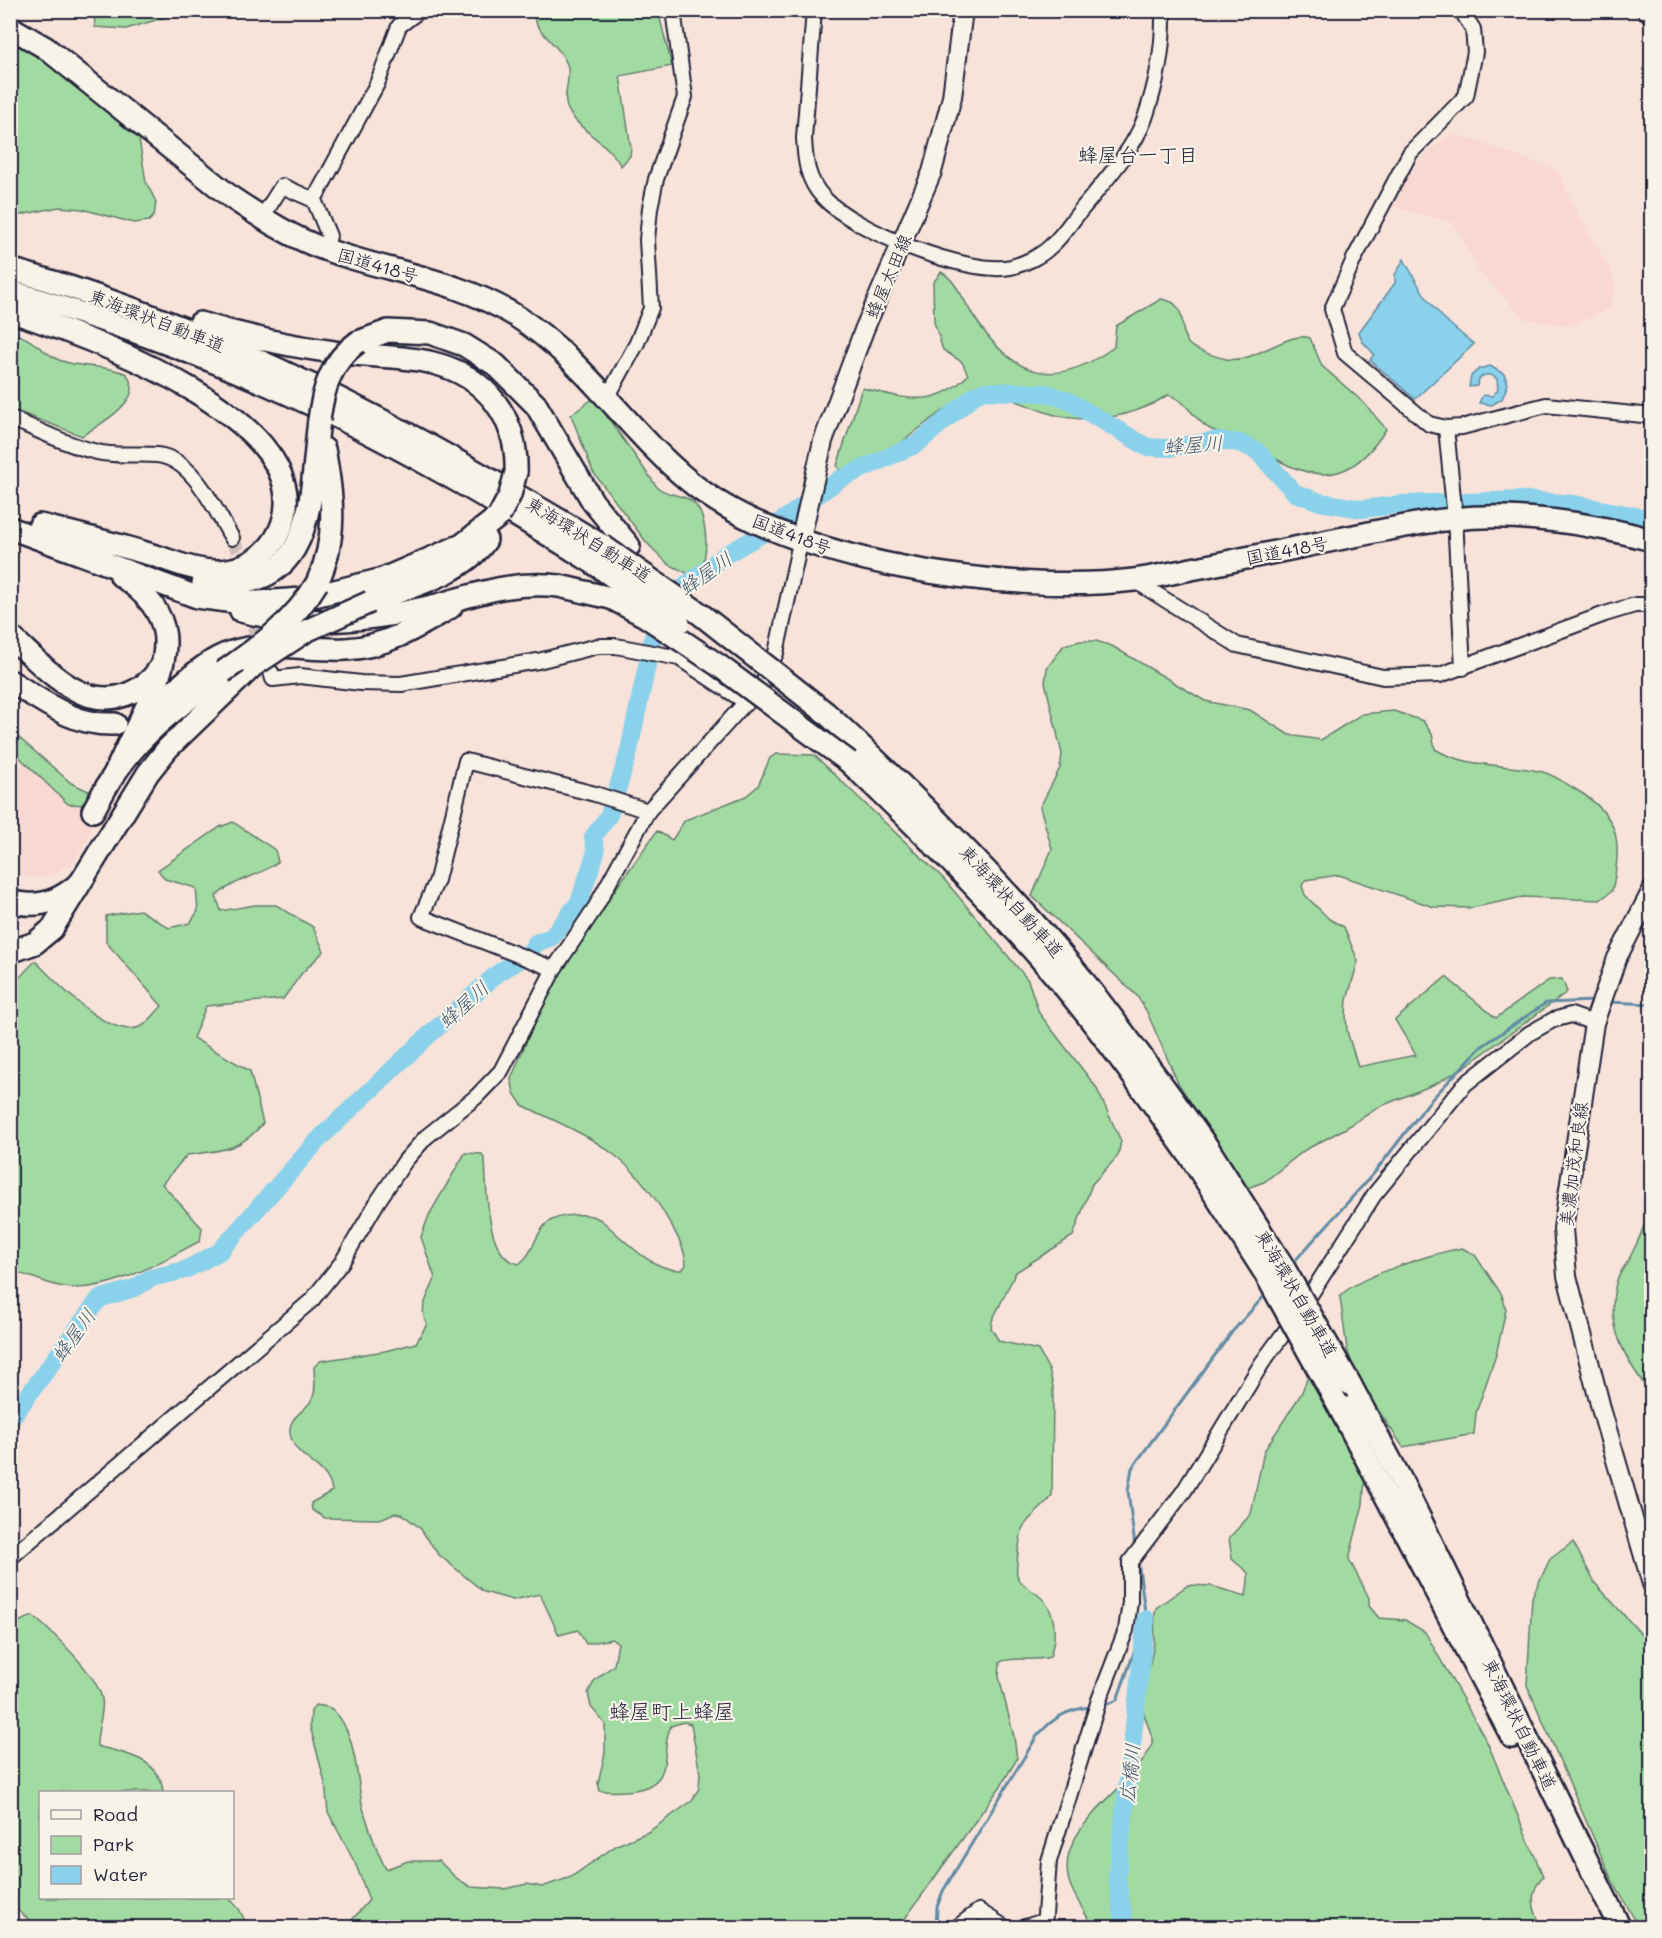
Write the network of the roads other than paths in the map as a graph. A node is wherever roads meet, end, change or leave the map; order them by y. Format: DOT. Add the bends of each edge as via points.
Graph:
graph roads {
  1 [pos="420,10"];
  2 [pos="673,10"];
  3 [pos="814,10"];
  4 [pos="963,10"];
  5 [pos="1163,10"];
  6 [pos="1461,10"];
  7 [pos="1644,10"];
  8 [pos="1652,18"];
  9 [pos="10,27"];
  10 [pos="314,200"];
  11 [pos="268,208"];
  12 [pos="902,242"];
  13 [pos="325,250"];
  14 [pos="10,269"];
  15 [pos="35,276"];
  16 [pos="10,291"];
  17 [pos="10,311"];
  18 [pos="603,394"];
  19 [pos="1652,416"];
  20 [pos="10,418"];
  21 [pos="320,420"];
  22 [pos="1446,428"];
  23 [pos="10,514"];
  24 [pos="499,516"];
  25 [pos="1455,518"];
  26 [pos="40,525"];
  27 [pos="10,528"];
  28 [pos="232,538"];
  29 [pos="801,538"];
  30 [pos="1652,540"];
  31 [pos="597,553"];
  32 [pos="84,555"];
  33 [pos="1134,580"];
  34 [pos="477,592"];
  35 [pos="197,597"];
  36 [pos="1652,605"];
  37 [pos="10,636"];
  38 [pos="165,657"];
  39 [pos="1463,668"];
  40 [pos="262,669"];
  41 [pos="10,681"];
  42 [pos="747,703"];
  43 [pos="158,704"];
  44 [pos="826,713"];
  45 [pos="115,724"];
  46 [pos="855,754"];
  47 [pos="114,775"];
  48 [pos="648,811"];
  49 [pos="93,812"];
  50 [pos="82,880"];
  51 [pos="1652,890"];
  52 [pos="10,901"];
  53 [pos="10,952"];
  54 [pos="554,969"];
  55 [pos="1596,1018"];
  56 [pos="1200,1154"];
  57 [pos="10,1558"];
  58 [pos="1652,1584"];
  59 [pos="1044,1924"];
  60 [pos="956,1928"];
  61 [pos="1006,1928"];
  62 [pos="1022,1928"];
  63 [pos="1614,1928"];
  64 [pos="1620,1928"];
  1 -- 10 [label="street" via="399,26 377,84"];
  2 -- 18 [label="street" via="685,97 650,208 649,319 613,387"];
  3 -- 12 [label="street" via="804,138 808,172 823,198 845,216"];
  4 -- 12 [label="main road, 蜂屋太田線" via="949,107 932,172"];
  5 -- 12 [label="street" via="1159,74 1144,120 1111,171 1051,247 1011,267 982,270"];
  6 -- 22 [label="street" via="1473,29 1475,52 1466,96 1410,153 1332,309 1345,354 1430,424"];
  7 -- 8 [label="street"];
  9 -- 13 [label="highway, 国道418号" via="46,48 232,198 294,237"];
  10 -- 11 [label="street" via="282,186"];
  10 -- 13 [label="street" via="329,236"];
  12 -- 29 [label="main road, 蜂屋太田線" via="864,330 824,441"];
  13 -- 18 [label="highway, 国道418号" via="434,281 490,302 536,330"];
  14 -- 15 [label="highway, 東海環状自動車道"];
  15 -- 24 [label="highway, bridge" via="260,339 449,367 478,382 502,409 515,442 516,472"];
  15 -- 31 [label="highway, 東海環状自動車道" via="181,327 278,369 447,453"];
  16 -- 31 [label="highway, 東海環状自動車道" via="119,326 267,384"];
  17 -- 26 [label="highway" via="105,347 195,392 235,419 266,447 286,489 284,519 273,543 252,561 228,570 195,569"];
  18 -- 29 [label="highway, 国道418号" via="648,444 692,484 759,524"];
  19 -- 22 [label="street" via="1546,405"];
  20 -- 28 [label="street" via="96,452 172,459 203,490"];
  21 -- 26 [label="highway" via="308,522 296,547 262,577 232,585 199,583"];
  21 -- 44 [label="highway, bridge" via="332,370 358,342 388,331 430,333 464,345 496,365 536,405 593,502 629,546 789,676"];
  21 -- 47 [label="highway, bridge" via="332,495 333,531 317,583 283,627 147,736"];
  22 -- 25 [label="street"];
  23 -- 26 [label="highway"];
  24 -- 35 [label="highway" via="476,536 448,552 357,587 260,603"];
  24 -- 40 [label="highway, bridge" via="483,544 462,562 306,631"];
  25 -- 30 [label="highway, 国道418号" via="1553,520"];
  25 -- 33 [label="highway, 国道418号"];
  25 -- 39 [label="street"];
  27 -- 32 [label="highway"];
  29 -- 33 [label="highway, 国道418号" via="859,558 938,573 1059,584"];
  29 -- 42 [label="street" via="776,652 763,683"];
  31 -- 44 [label="highway, 東海環状自動車道, bridge" via="699,613"];
  31 -- 46 [label="highway, 東海環状自動車道, bridge" via="720,654"];
  32 -- 35 [label="highway"];
  32 -- 38 [label="highway" via="123,577 154,605 164,626"];
  33 -- 39 [label="street" via="1237,645 1383,677 1440,675"];
  34 -- 35 [label="highway" via="393,614 317,621 252,614"];
  34 -- 43 [label="highway" via="414,630 380,644 345,649 263,647 230,652 206,664"];
  34 -- 46 [label="highway, bridge" via="516,585 559,586 611,598 645,616"];
  36 -- 39 [label="street" via="1635,605 1605,614"];
  37 -- 38 [label="highway" via="71,688 102,698 123,696 140,687 156,674"];
  38 -- 47 [label="highway"];
  40 -- 42 [label="street" via="273,679 300,676 361,684 401,684 615,646 679,658"];
  40 -- 50 [label="highway" via="158,760"];
  41 -- 45 [label="highway" via="72,718"];
  42 -- 48 [label="street"];
  44 -- 46 [label="highway, 東海環状自動車道"];
  46 -- 56 [label="highway, 東海環状自動車道" via="1051,972"];
  47 -- 49 [label="highway"];
  48 -- 54 [label="street" via="595,908"];
  48 -- 54 [label="street" via="466,761 437,880 421,917"];
  50 -- 52 [label="highway" via="64,896 45,903"];
  50 -- 53 [label="highway" via="52,929 35,943"];
  51 -- 55 [label="main road, 美濃加茂和良線" via="1634,921"];
  54 -- 57 [label="street" via="501,1071 476,1097 426,1137 405,1161 342,1262 312,1300"];
  55 -- 58 [label="main road, 美濃加茂和良線" via="1563,1228 1567,1276"];
  55 -- 59 [label="street" via="1572,1015 1553,1020 1530,1033 1464,1085 1374,1195 1262,1363 1184,1491 1130,1562 1126,1630 1094,1714 1048,1861"];
  56 -- 63 [label="highway, 東海環状自動車道, bridge" via="1337,1403"];
  56 -- 64 [label="highway, 東海環状自動車道, bridge" via="1281,1263 1350,1384 1401,1480"];
  59 -- 62 [label="street"];
  60 -- 61 [label="street" via="979,1911"];
}
